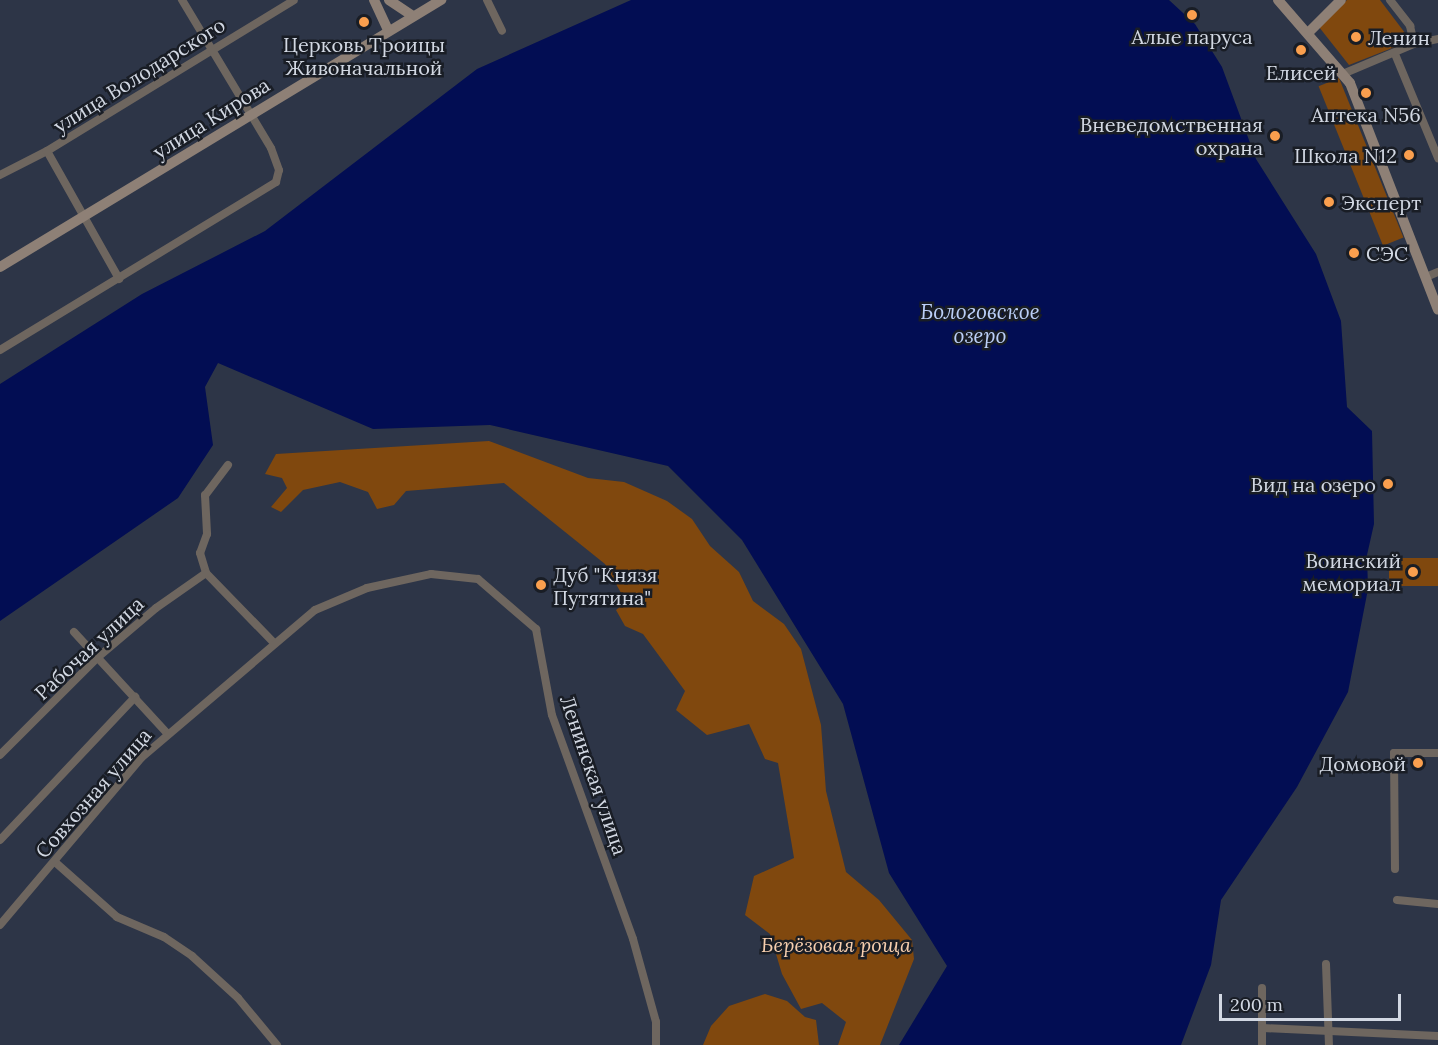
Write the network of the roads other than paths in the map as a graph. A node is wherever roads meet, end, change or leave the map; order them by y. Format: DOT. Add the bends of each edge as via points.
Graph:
graph roads {
  1 [pos="182,0"];
  2 [pos="294,0"];
  3 [pos="374,0"];
  4 [pos="389,0"];
  5 [pos="441,0"];
  6 [pos="487,0"];
  7 [pos="1278,0"];
  8 [pos="1341,0"];
  9 [pos="1390,0"];
  10 [pos="412,16"];
  11 [pos="388,30"];
  12 [pos="502,31"];
  13 [pos="1310,32"];
  14 [pos="1438,39"];
  15 [pos="1414,44"];
  16 [pos="212,50"];
  17 [pos="1395,54"];
  18 [pos="1345,73"];
  19 [pos="250,114"];
  20 [pos="47,151"];
  21 [pos="1438,159"];
  22 [pos="0,175"];
  23 [pos="84,217"];
  24 [pos="0,267"];
  25 [pos="1438,272"];
  26 [pos="1426,276"];
  27 [pos="118,279"];
  28 [pos="1438,310"];
  29 [pos="0,350"];
  30 [pos="228,465"];
  31 [pos="206,573"];
  32 [pos="74,632"];
  33 [pos="274,644"];
  34 [pos="97,658"];
  35 [pos="135,697"];
  36 [pos="167,733"];
  37 [pos="1438,753"];
  38 [pos="0,755"];
  39 [pos="0,840"];
  40 [pos="55,862"];
  41 [pos="1395,869"];
  42 [pos="1398,900"];
  43 [pos="1438,904"];
  44 [pos="0,925"];
  45 [pos="1326,964"];
  46 [pos="1262,988"];
  47 [pos="1263,1028"];
  48 [pos="1329,1032"];
  49 [pos="1438,1036"];
  50 [pos="277,1045"];
  51 [pos="656,1045"];
  52 [pos="1262,1045"];
  53 [pos="1329,1045"];
  1 -- 16 [label="street"];
  2 -- 16 [label="street, улица Володарского"];
  3 -- 11 [label="main road"];
  4 -- 10 [label="main road"];
  5 -- 10 [label="main road, улица Кирова"];
  6 -- 12 [label="street"];
  7 -- 13 [label="main road"];
  8 -- 13 [label="main road"];
  9 -- 15 [label="street" via="1410,26"];
  10 -- 11 [label="main road, улица Кирова"];
  11 -- 19 [label="main road, улица Кирова"];
  13 -- 18 [label="main road"];
  14 -- 15 [label="street"];
  15 -- 17 [label="street"];
  16 -- 19 [label="street"];
  16 -- 20 [label="street, улица Володарского"];
  17 -- 18 [label="street"];
  17 -- 21 [label="street"];
  18 -- 26 [label="main road"];
  19 -- 23 [label="main road, улица Кирова"];
  19 -- 27 [label="street" via="278,162 276,182"];
  20 -- 22 [label="street, улица Володарского"];
  20 -- 23 [label="street"];
  23 -- 24 [label="main road, улица Кирова"];
  23 -- 27 [label="street"];
  25 -- 26 [label="street"];
  26 -- 28 [label="main road"];
  27 -- 29 [label="street"];
  30 -- 31 [label="street" via="205,495 207,534 201,553"];
  31 -- 33 [label="street"];
  31 -- 34 [label="street, Рабочая улица" via="156,608"];
  32 -- 34 [label="street"];
  33 -- 36 [label="street, Совхозная улица"];
  33 -- 51 [label="street, Ленинская улица" via="315,610 367,588 431,574 478,579 536,629 552,715 633,939 656,1022"];
  34 -- 35 [label="street"];
  34 -- 38 [label="street, Рабочая улица"];
  35 -- 36 [label="street"];
  35 -- 39 [label="street"];
  36 -- 40 [label="street, Совхозная улица" via="141,758"];
  37 -- 41 [label="street" via="1394,753"];
  40 -- 44 [label="street, Совхозная улица"];
  40 -- 50 [label="street" via="117,917 164,936 192,956 238,998"];
  42 -- 43 [label="street"];
  45 -- 48 [label="street"];
  46 -- 47 [label="street"];
  47 -- 48 [label="street"];
  47 -- 52 [label="street"];
  48 -- 49 [label="street"];
  48 -- 53 [label="street"];
}
